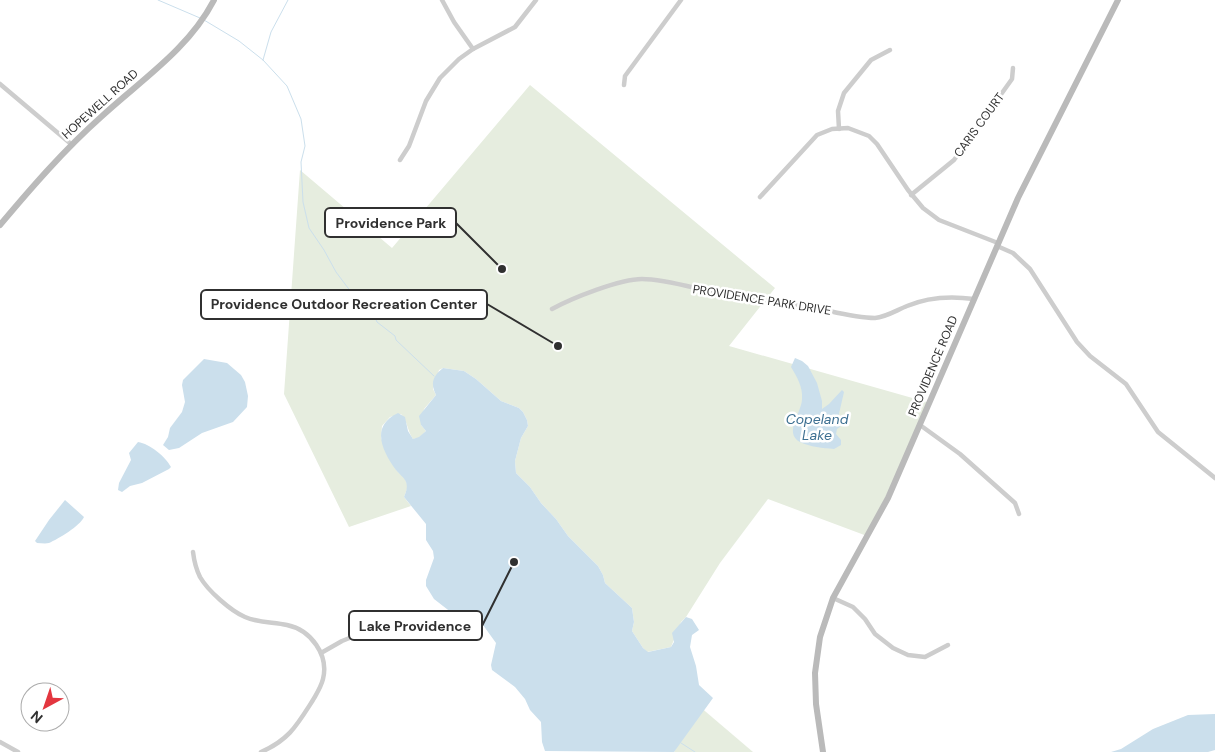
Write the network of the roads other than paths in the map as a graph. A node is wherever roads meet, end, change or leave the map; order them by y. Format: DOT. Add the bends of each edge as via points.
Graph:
graph roads {
  1 [pos="214,0"];
  2 [pos="442,0"];
  3 [pos="536,0"];
  4 [pos="681,0"];
  5 [pos="1118,0"];
  6 [pos="474,49"];
  7 [pos="890,50"];
  8 [pos="1013,68"];
  9 [pos="0,84"];
  10 [pos="624,85"];
  11 [pos="839,129"];
  12 [pos="71,144"];
  13 [pos="400,160"];
  14 [pos="912,195"];
  15 [pos="760,197"];
  16 [pos="0,225"];
  17 [pos="998,245"];
  18 [pos="974,299"];
  19 [pos="552,309"];
  20 [pos="920,424"];
  21 [pos="1215,478"];
  22 [pos="1019,514"];
  23 [pos="193,552"];
  24 [pos="833,598"];
  25 [pos="352,637"];
  26 [pos="948,645"];
  27 [pos="320,653"];
  28 [pos="0,742"];
  29 [pos="18,752"];
  30 [pos="260,752"];
  31 [pos="823,752"];
  1 -- 12 [label="street, HOPEWELL ROAD" via="174,53"];
  2 -- 6 [label="street"];
  3 -- 6 [label="street" via="515,26"];
  4 -- 10 [label="street" via="625,76"];
  5 -- 17 [label="street, PROVIDENCE ROAD" via="1036,161"];
  6 -- 13 [label="street" via="440,78"];
  7 -- 11 [label="street" via="871,60 844,93 838,111"];
  8 -- 14 [label="street, CARIS COURT" via="1012,79 954,160"];
  9 -- 12 [label="street"];
  11 -- 14 [label="street" via="848,128 870,136"];
  11 -- 15 [label="street" via="817,135"];
  12 -- 16 [label="street, HOPEWELL ROAD"];
  14 -- 17 [label="street" via="939,220"];
  17 -- 18 [label="street, PROVIDENCE ROAD"];
  17 -- 21 [label="street" via="1013,253 1030,269 1076,342 1126,384 1158,432"];
  18 -- 19 [label="street, PROVIDENCE PARK DRIVE" via="939,298 910,305 882,317 867,317 643,279 626,281 566,301"];
  18 -- 20 [label="street, PROVIDENCE ROAD"];
  20 -- 22 [label="street" via="960,454 1015,503"];
  20 -- 24 [label="street, PROVIDENCE ROAD" via="888,498"];
  23 -- 27 [label="street" via="201,578 229,607 251,619 296,628 314,642"];
  24 -- 26 [label="street" via="853,607 875,634 893,648 925,657"];
  24 -- 31 [label="street, PROVIDENCE ROAD" via="820,637 815,674"];
  25 -- 27 [label="street"];
  27 -- 30 [label="street" via="323,678 300,722 276,745"];
  28 -- 29 [label="street"];
}
